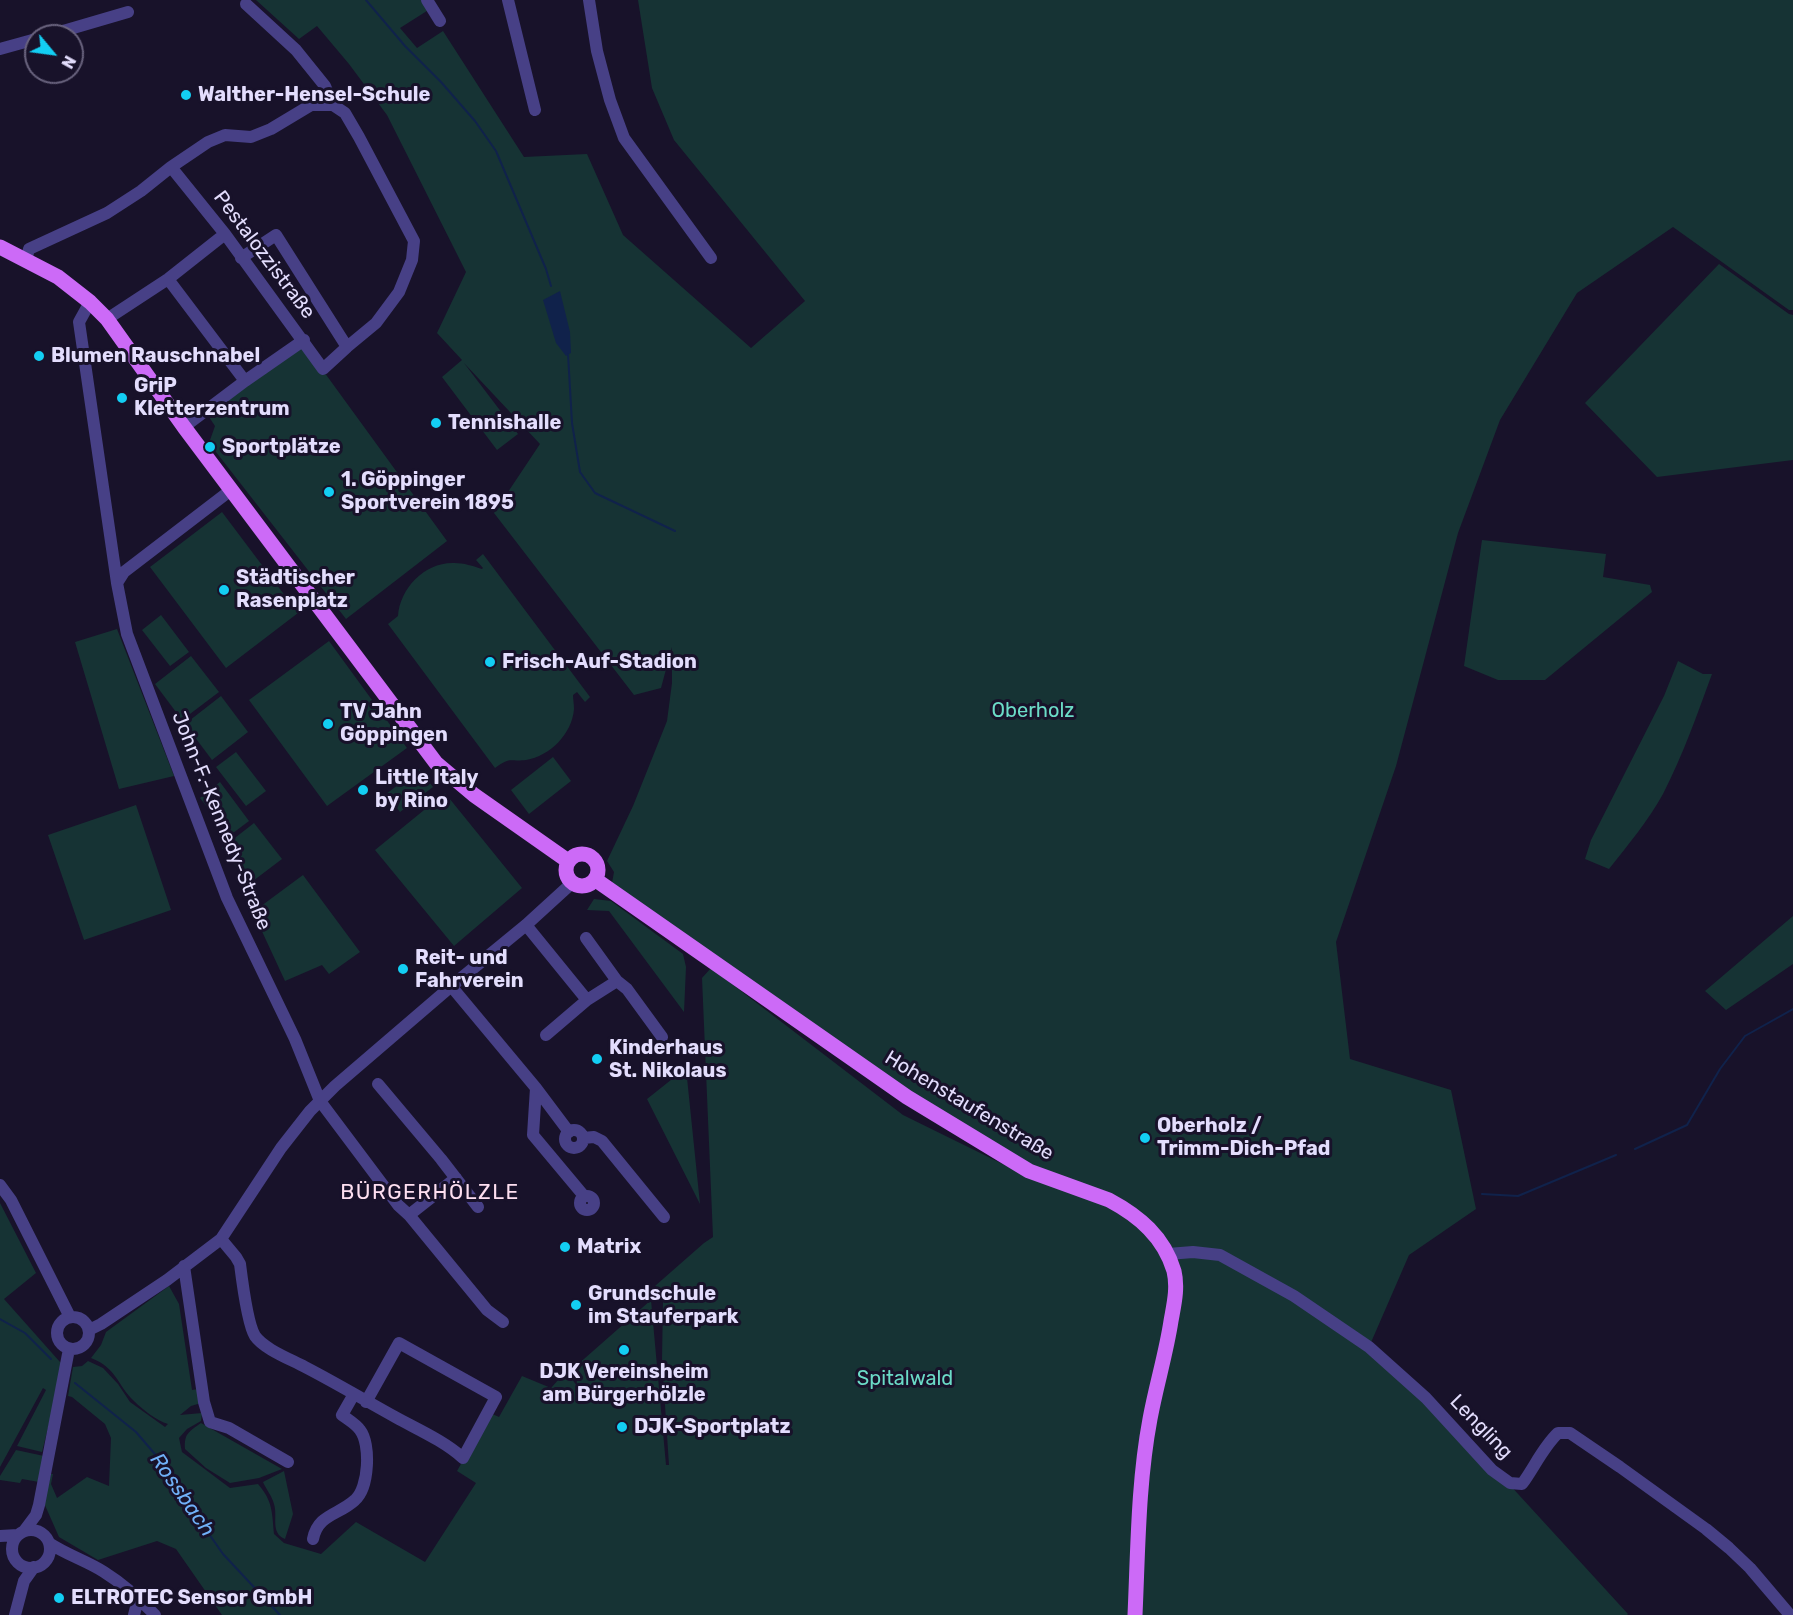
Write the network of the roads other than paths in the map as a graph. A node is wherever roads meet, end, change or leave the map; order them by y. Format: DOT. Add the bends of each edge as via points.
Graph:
graph roads {
  1 [pos="427,0"];
  2 [pos="508,0"];
  3 [pos="589,0"];
  4 [pos="246,4"];
  5 [pos="128,12"];
  6 [pos="440,21"];
  7 [pos="84,25"];
  8 [pos="24,42"];
  9 [pos="0,49"];
  10 [pos="333,105"];
  11 [pos="535,110"];
  12 [pos="171,167"];
  13 [pos="225,234"];
  14 [pos="0,247"];
  15 [pos="241,258"];
  16 [pos="711,258"];
  17 [pos="26,260"];
  18 [pos="168,279"];
  19 [pos="90,302"];
  20 [pos="107,319"];
  21 [pos="304,340"];
  22 [pos="347,347"];
  23 [pos="245,381"];
  24 [pos="184,427"];
  25 [pos="231,490"];
  26 [pos="117,583"];
  27 [pos="568,861"];
  28 [pos="596,880"];
  29 [pos="572,884"];
  30 [pos="526,925"];
  31 [pos="586,938"];
  32 [pos="617,981"];
  33 [pos="451,986"];
  34 [pos="587,1000"];
  35 [pos="546,1035"];
  36 [pos="662,1037"];
  37 [pos="378,1084"];
  38 [pos="536,1088"];
  39 [pos="320,1101"];
  40 [pos="456,1178"];
  41 [pos="0,1185"];
  42 [pos="584,1196"];
  43 [pos="478,1207"];
  44 [pos="409,1215"];
  45 [pos="664,1217"];
  46 [pos="220,1239"];
  47 [pos="1168,1254"];
  48 [pos="184,1266"];
  49 [pos="70,1317"];
  50 [pos="503,1322"];
  51 [pos="89,1330"];
  52 [pos="69,1349"];
  53 [pos="354,1394"];
  54 [pos="366,1401"];
  55 [pos="288,1462"];
  56 [pos="36,1515"];
  57 [pos="39,1532"];
  58 [pos="21,1533"];
  59 [pos="0,1537"];
  60 [pos="313,1539"];
  61 [pos="49,1544"];
  62 [pos="12,1550"];
  63 [pos="66,1554"];
  64 [pos="47,1559"];
  65 [pos="19,1563"];
  66 [pos="34,1567"];
  67 [pos="24,1581"];
  68 [pos="138,1599"];
  69 [pos="15,1615"];
  70 [pos="134,1615"];
  71 [pos="155,1615"];
  72 [pos="1135,1615"];
  73 [pos="1790,1615"];
  1 -- 6 [label="street"];
  2 -- 11 [label="street"];
  3 -- 16 [label="street" via="597,51 624,138"];
  4 -- 10 [label="street" via="296,50 325,86"];
  5 -- 7 [label="street"];
  8 -- 9 [label="street"];
  10 -- 12 [label="street" via="311,105 251,137 225,135"];
  10 -- 22 [label="street" via="345,113 353,126 414,241 412,260 399,292 376,323"];
  12 -- 13 [label="street, Pestalozzistraße"];
  12 -- 17 [label="street" via="107,213 29,249"];
  13 -- 15 [label="street, Pestalozzistraße"];
  13 -- 18 [label="street"];
  14 -- 17 [label="main road"];
  15 -- 21 [label="street, Pestalozzistraße"];
  15 -- 22 [label="street" via="276,235"];
  17 -- 19 [label="main road" via="58,276"];
  18 -- 20 [label="street"];
  18 -- 23 [label="street"];
  19 -- 20 [label="main road"];
  19 -- 26 [label="street, John-F.-Kennedy-Straße" via="79,322"];
  20 -- 24 [label="main road"];
  21 -- 22 [label="street, Pestalozzistraße" via="323,369"];
  21 -- 23 [label="street"];
  23 -- 24 [label="street"];
  24 -- 25 [label="main road"];
  25 -- 26 [label="street" via="124,572"];
  25 -- 27 [label="main road" via="436,763 474,795"];
  26 -- 39 [label="street, John-F.-Kennedy-Straße" via="127,634 227,898 295,1039"];
  27 -- 28 [label="main road" via="579,854 591,856 599,869"];
  27 -- 29 [label="main road" via="566,873"];
  28 -- 29 [label="main road" via="582,886"];
  28 -- 47 [label="main road, Hohenstaufenstraße" via="907,1097 1029,1171 1108,1200 1137,1217"];
  29 -- 30 [label="street"];
  30 -- 33 [label="street"];
  30 -- 34 [label="street"];
  31 -- 32 [label="street"];
  32 -- 34 [label="street"];
  32 -- 36 [label="street"];
  33 -- 38 [label="street"];
  33 -- 39 [label="street"];
  34 -- 35 [label="street"];
  37 -- 40 [label="street"];
  38 -- 42 [label="street" via="533,1135"];
  38 -- 45 [label="street" via="569,1132 576,1130 583,1138 602,1141"];
  39 -- 44 [label="street, John-F.-Kennedy-Straße"];
  39 -- 46 [label="street" via="287,1140"];
  40 -- 43 [label="street"];
  40 -- 44 [label="street"];
  41 -- 49 [label="street"];
  44 -- 50 [label="street, John-F.-Kennedy-Straße" via="487,1310"];
  46 -- 48 [label="street"];
  46 -- 53 [label="street" via="240,1264 253,1333 258,1340"];
  47 -- 72 [label="main road, Hohenstaufenstraße" via="1176,1292 1143,1472"];
  47 -- 73 [label="street, Lengling" via="1220,1255 1294,1296 1369,1347 1426,1398 1492,1470 1510,1483 1522,1484 1549,1441 1558,1433 1570,1433 1729,1548"];
  48 -- 51 [label="street"];
  48 -- 55 [label="street" via="208,1419"];
  49 -- 51 [label="street" via="80,1318"];
  49 -- 52 [label="street" via="61,1323 57,1333 60,1343"];
  51 -- 52 [label="street" via="85,1345"];
  52 -- 56 [label="street"];
  53 -- 54 [label="street"];
  53 -- 60 [label="street" via="342,1415 360,1430 367,1447 365,1484 356,1500 318,1523"];
  54 -- 54 [label="street" via="447,1445 463,1458 496,1397 399,1343"];
  56 -- 57 [label="street"];
  56 -- 58 [label="street"];
  57 -- 58 [label="street"];
  57 -- 61 [label="street"];
  58 -- 59 [label="street"];
  58 -- 62 [label="street"];
  59 -- 62 [label="street"];
  61 -- 63 [label="street"];
  61 -- 64 [label="street"];
  62 -- 65 [label="street"];
  63 -- 64 [label="street"];
  63 -- 68 [label="street" via="104,1572"];
  64 -- 66 [label="street"];
  65 -- 66 [label="street"];
  65 -- 67 [label="street"];
  66 -- 67 [label="street"];
  67 -- 69 [label="street"];
  68 -- 70 [label="street"];
  68 -- 71 [label="street"];
}
